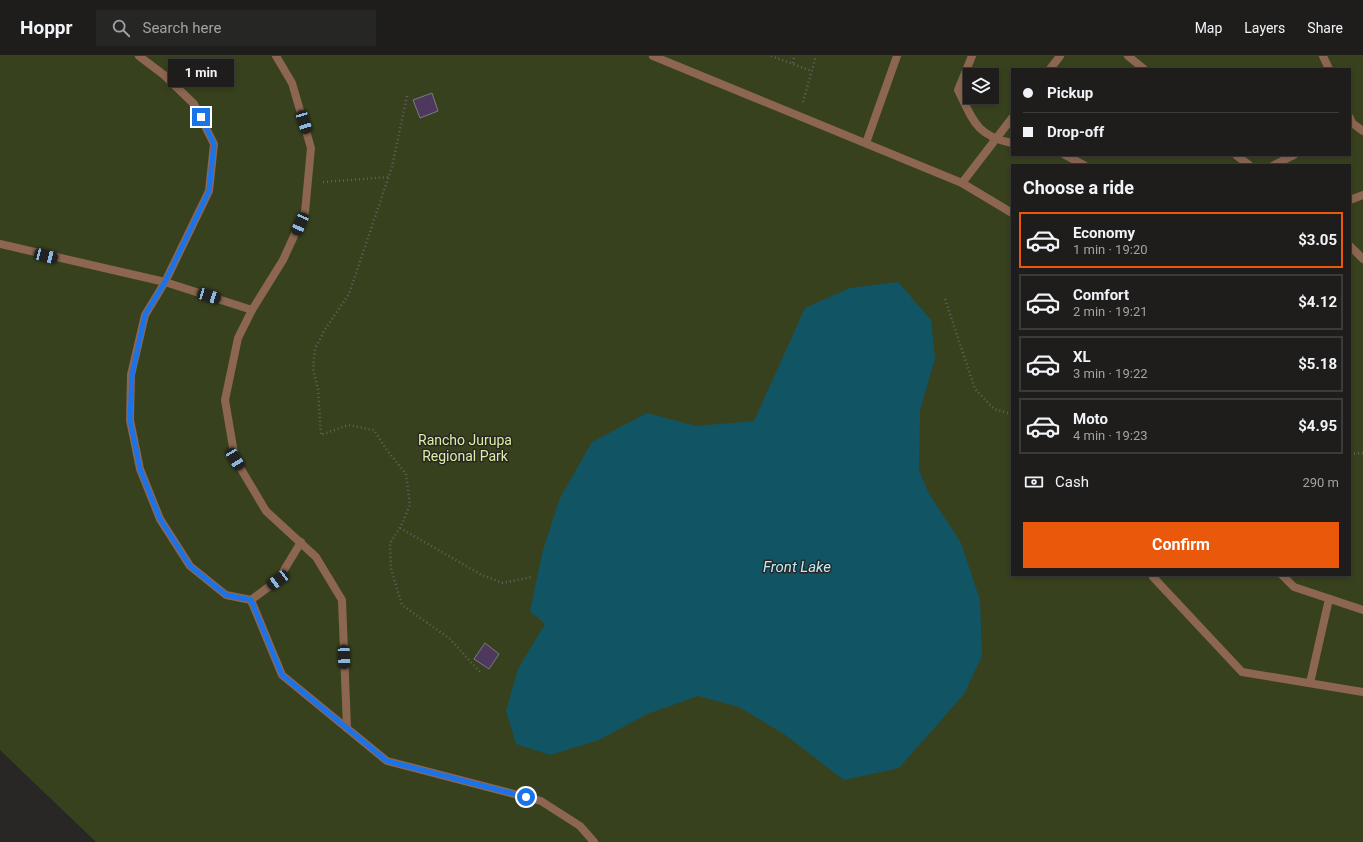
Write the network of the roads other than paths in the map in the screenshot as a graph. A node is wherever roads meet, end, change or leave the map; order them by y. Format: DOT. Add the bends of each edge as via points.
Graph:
graph roads {
  1 [pos="139,56"];
  2 [pos="276,56"];
  3 [pos="653,56"];
  4 [pos="897,56"];
  5 [pos="972,56"];
  6 [pos="1060,56"];
  7 [pos="1128,56"];
  8 [pos="1323,56"];
  9 [pos="1051,68"];
  10 [pos="1143,68"];
  11 [pos="1329,68"];
  12 [pos="1011,119"];
  13 [pos="1351,123"];
  14 [pos="1363,131"];
  15 [pos="996,140"];
  16 [pos="866,143"];
  17 [pos="1011,143"];
  18 [pos="1067,156"];
  19 [pos="1237,156"];
  20 [pos="1292,156"];
  21 [pos="1082,164"];
  22 [pos="1248,164"];
  23 [pos="1276,164"];
  24 [pos="962,183"];
  25 [pos="1363,195"];
  26 [pos="1351,200"];
  27 [pos="1011,212"];
  28 [pos="0,244"];
  29 [pos="1351,247"];
  30 [pos="1363,259"];
  31 [pos="165,282"];
  32 [pos="252,310"];
  33 [pos="301,542"];
  34 [pos="1153,576"];
  35 [pos="1283,576"];
  36 [pos="1329,599"];
  37 [pos="251,600"];
  38 [pos="1363,610"];
  39 [pos="1310,683"];
  40 [pos="1363,692"];
  41 [pos="347,728"];
  42 [pos="594,842"];
  1 -- 31 [label="lane" via="164,75 194,104 214,144 209,191"];
  2 -- 32 [label="lane" via="292,82 311,148 308,183 305,212 283,260"];
  3 -- 16 [label="lane"];
  4 -- 16 [label="lane"];
  5 -- 15 [label="lane" via="958,90 978,128"];
  6 -- 9 [label="lane"];
  7 -- 10 [label="lane"];
  8 -- 11 [label="lane"];
  12 -- 15 [label="lane"];
  13 -- 14 [label="lane"];
  15 -- 17 [label="lane"];
  15 -- 24 [label="lane"];
  16 -- 24 [label="lane"];
  18 -- 21 [label="lane"];
  19 -- 22 [label="lane"];
  20 -- 23 [label="lane"];
  24 -- 27 [label="lane"];
  25 -- 26 [label="lane"];
  28 -- 31 [label="lane"];
  29 -- 30 [label="lane"];
  31 -- 32 [label="lane"];
  31 -- 37 [label="lane" via="145,315 132,375 130,420 140,469 160,519 190,566 226,595"];
  32 -- 33 [label="lane" via="238,338 224,400 235,459 266,511"];
  33 -- 37 [label="lane" via="278,580"];
  33 -- 41 [label="lane" via="316,556 342,600"];
  34 -- 39 [label="lane" via="1242,672"];
  35 -- 36 [label="lane" via="1294,587"];
  36 -- 38 [label="lane"];
  36 -- 39 [label="lane"];
  37 -- 41 [label="lane" via="282,675"];
  39 -- 40 [label="lane"];
  41 -- 42 [label="lane" via="387,761 541,801 580,826"];
}
